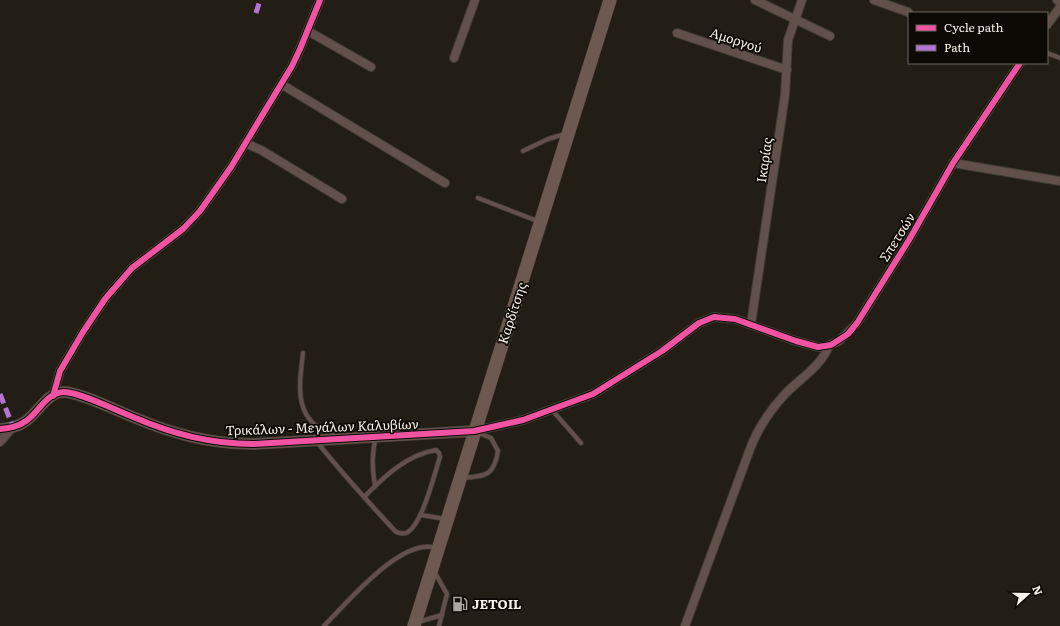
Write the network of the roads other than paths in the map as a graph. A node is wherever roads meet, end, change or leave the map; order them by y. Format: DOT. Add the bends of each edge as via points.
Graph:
graph roads {
  1 [pos="320,0"];
  2 [pos="475,0"];
  3 [pos="610,0"];
  4 [pos="755,0"];
  5 [pos="802,0"];
  6 [pos="874,0"];
  7 [pos="1057,0"];
  8 [pos="1060,2"];
  9 [pos="1060,7"];
  10 [pos="908,12"];
  11 [pos="794,20"];
  12 [pos="1048,24"];
  13 [pos="308,31"];
  14 [pos="677,33"];
  15 [pos="830,36"];
  16 [pos="1048,53"];
  17 [pos="454,58"];
  18 [pos="1060,58"];
  19 [pos="1019,64"];
  20 [pos="371,66"];
  21 [pos="787,70"];
  22 [pos="281,84"];
  23 [pos="569,133"];
  24 [pos="245,142"];
  25 [pos="523,151"];
  26 [pos="953,164"];
  27 [pos="1060,181"];
  28 [pos="445,183"];
  29 [pos="478,198"];
  30 [pos="342,199"];
  31 [pos="541,222"];
  32 [pos="751,324"];
  33 [pos="829,346"];
  34 [pos="303,353"];
  35 [pos="53,396"];
  36 [pos="552,410"];
  37 [pos="13,427"];
  38 [pos="0,429"];
  39 [pos="474,431"];
  40 [pos="376,437"];
  41 [pos="343,439"];
  42 [pos="315,440"];
  43 [pos="0,442"];
  44 [pos="581,443"];
  45 [pos="459,479"];
  46 [pos="375,486"];
  47 [pos="364,498"];
  48 [pos="421,515"];
  49 [pos="447,520"];
  50 [pos="438,549"];
  51 [pos="432,569"];
  52 [pos="442,615"];
  53 [pos="415,624"];
  54 [pos="324,626"];
  55 [pos="439,626"];
  56 [pos="685,626"];
  1 -- 13 [label="street"];
  2 -- 17 [label="street"];
  3 -- 23 [label="main road, Καρδίτσης"];
  4 -- 11 [label="street"];
  5 -- 11 [label="street, Ικαρίας"];
  6 -- 10 [label="street"];
  7 -- 8 [label="street"];
  9 -- 12 [label="street"];
  11 -- 15 [label="street"];
  11 -- 21 [label="street, Ικαρίας" via="788,40"];
  13 -- 20 [label="street"];
  13 -- 22 [label="street"];
  14 -- 21 [label="street, Αμοργού"];
  16 -- 18 [label="lane"];
  19 -- 26 [label="street, Σπετσών"];
  21 -- 32 [label="street, Ικαρίας"];
  22 -- 24 [label="street"];
  22 -- 28 [label="street"];
  23 -- 25 [label="lane" via="548,139"];
  23 -- 31 [label="main road, Καρδίτσης"];
  24 -- 30 [label="street"];
  24 -- 35 [label="street" via="211,198 200,211 183,229 132,268 105,299 60,371"];
  26 -- 27 [label="street"];
  26 -- 33 [label="street, Σπετσών" via="857,323 848,334"];
  29 -- 31 [label="lane"];
  31 -- 39 [label="main road, Καρδίτσης"];
  32 -- 33 [label="street" via="808,345"];
  32 -- 36 [label="street" via="721,316 706,320 603,388"];
  33 -- 56 [label="street" via="821,361 782,398 759,429"];
  34 -- 41 [label="lane" via="299,386 307,416 322,431"];
  35 -- 37 [label="street" via="30,419"];
  35 -- 42 [label="street, Τρικάλων - Μεγάλων Καλυβίων" via="63,392 74,394 172,432 206,441 245,444"];
  36 -- 39 [label="street" via="523,420"];
  36 -- 44 [label="lane"];
  37 -- 38 [label="street"];
  37 -- 43 [label="street"];
  39 -- 40 [label="street, Τρικάλων - Μεγάλων Καλυβίων"];
  39 -- 45 [label="main road, Καρδίτσης"];
  39 -- 45 [label="lane" via="491,438 498,450 496,465 489,473 480,477"];
  40 -- 41 [label="street, Τρικάλων - Μεγάλων Καλυβίων"];
  40 -- 46 [label="lane" via="372,464"];
  41 -- 42 [label="street, Τρικάλων - Μεγάλων Καλυβίων"];
  42 -- 47 [label="lane"];
  45 -- 49 [label="main road, Καρδίτσης"];
  46 -- 47 [label="lane"];
  46 -- 48 [label="lane" via="416,455 436,450 440,457"];
  47 -- 48 [label="lane" via="396,532 409,532"];
  48 -- 49 [label="lane"];
  49 -- 50 [label="main road, Καρδίτσης"];
  50 -- 51 [label="main road, Καρδίτσης"];
  50 -- 54 [label="lane" via="420,547 398,556"];
  51 -- 52 [label="lane" via="447,594"];
  51 -- 53 [label="main road, Καρδίτσης"];
  52 -- 53 [label="lane"];
  52 -- 55 [label="lane"];
}
